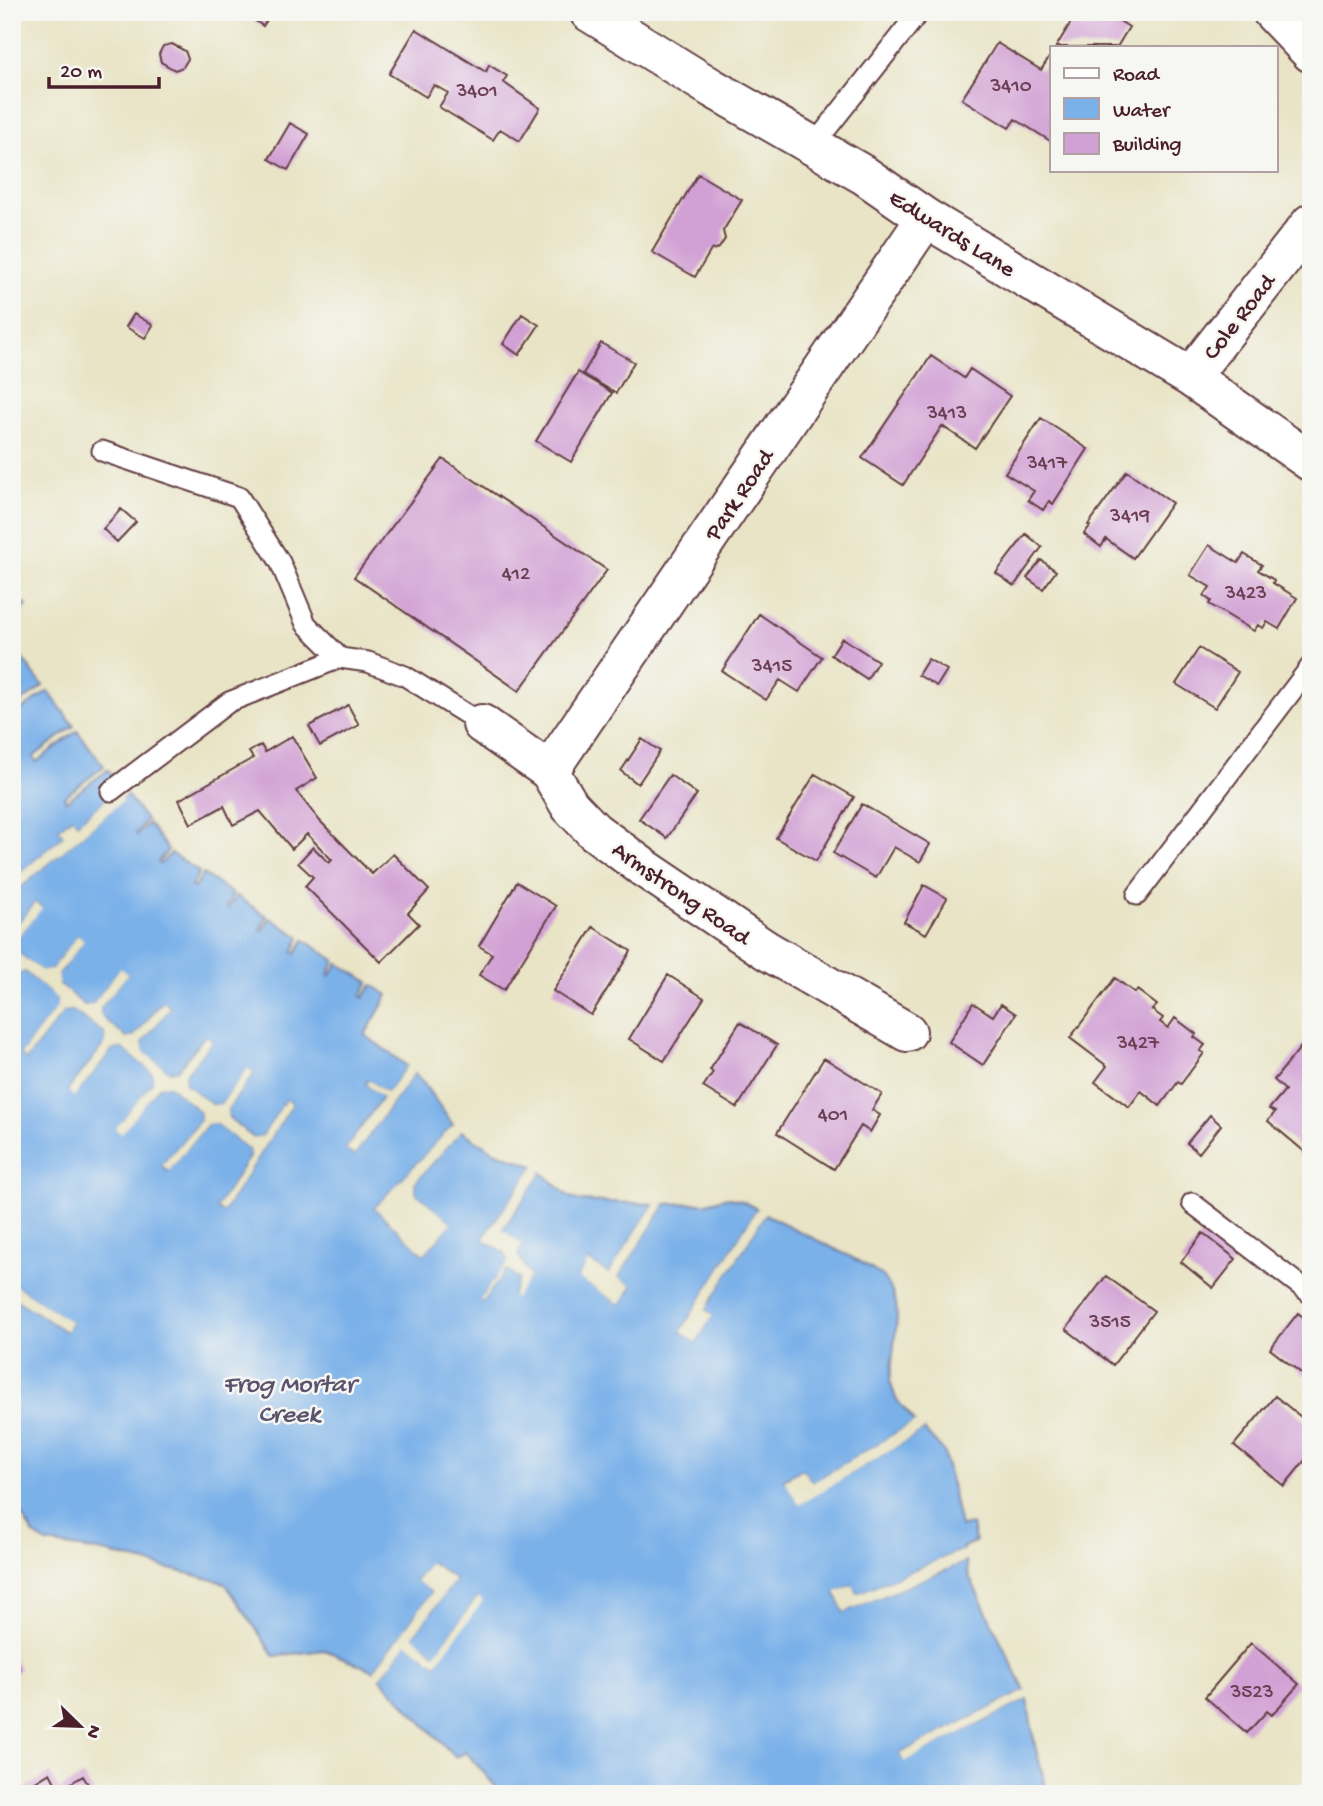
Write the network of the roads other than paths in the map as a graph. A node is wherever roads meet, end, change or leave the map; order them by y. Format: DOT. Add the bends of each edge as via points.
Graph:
graph roads {
  1 [pos="589,12"];
  2 [pos="919,12"];
  3 [pos="1272,12"];
  4 [pos="1311,53"];
  5 [pos="813,146"];
  6 [pos="926,218"];
  7 [pos="1311,223"];
  8 [pos="1190,377"];
  9 [pos="102,451"];
  10 [pos="1311,462"];
  11 [pos="340,658"];
  12 [pos="1311,666"];
  13 [pos="482,724"];
  14 [pos="549,771"];
  15 [pos="111,791"];
  16 [pos="1137,895"];
  17 [pos="907,1032"];
  18 [pos="1192,1203"];
  19 [pos="1311,1294"];
  1 -- 5 [label="street, Edwards Lane"];
  2 -- 5 [label="lane"];
  3 -- 4 [label="street"];
  5 -- 6 [label="street, Edwards Lane"];
  6 -- 8 [label="street, Edwards Lane"];
  6 -- 14 [label="street, Park Road"];
  7 -- 8 [label="street, Cole Road"];
  8 -- 10 [label="street, Edwards Lane"];
  9 -- 11 [label="lane" via="239,497 280,562 306,624"];
  11 -- 13 [label="lane" via="368,662 405,676"];
  11 -- 15 [label="lane" via="229,702"];
  12 -- 16 [label="lane"];
  13 -- 14 [label="street, Armstrong Road"];
  14 -- 17 [label="street, Armstrong Road" via="570,806 594,831 644,868 766,950"];
  18 -- 19 [label="lane"];
}
